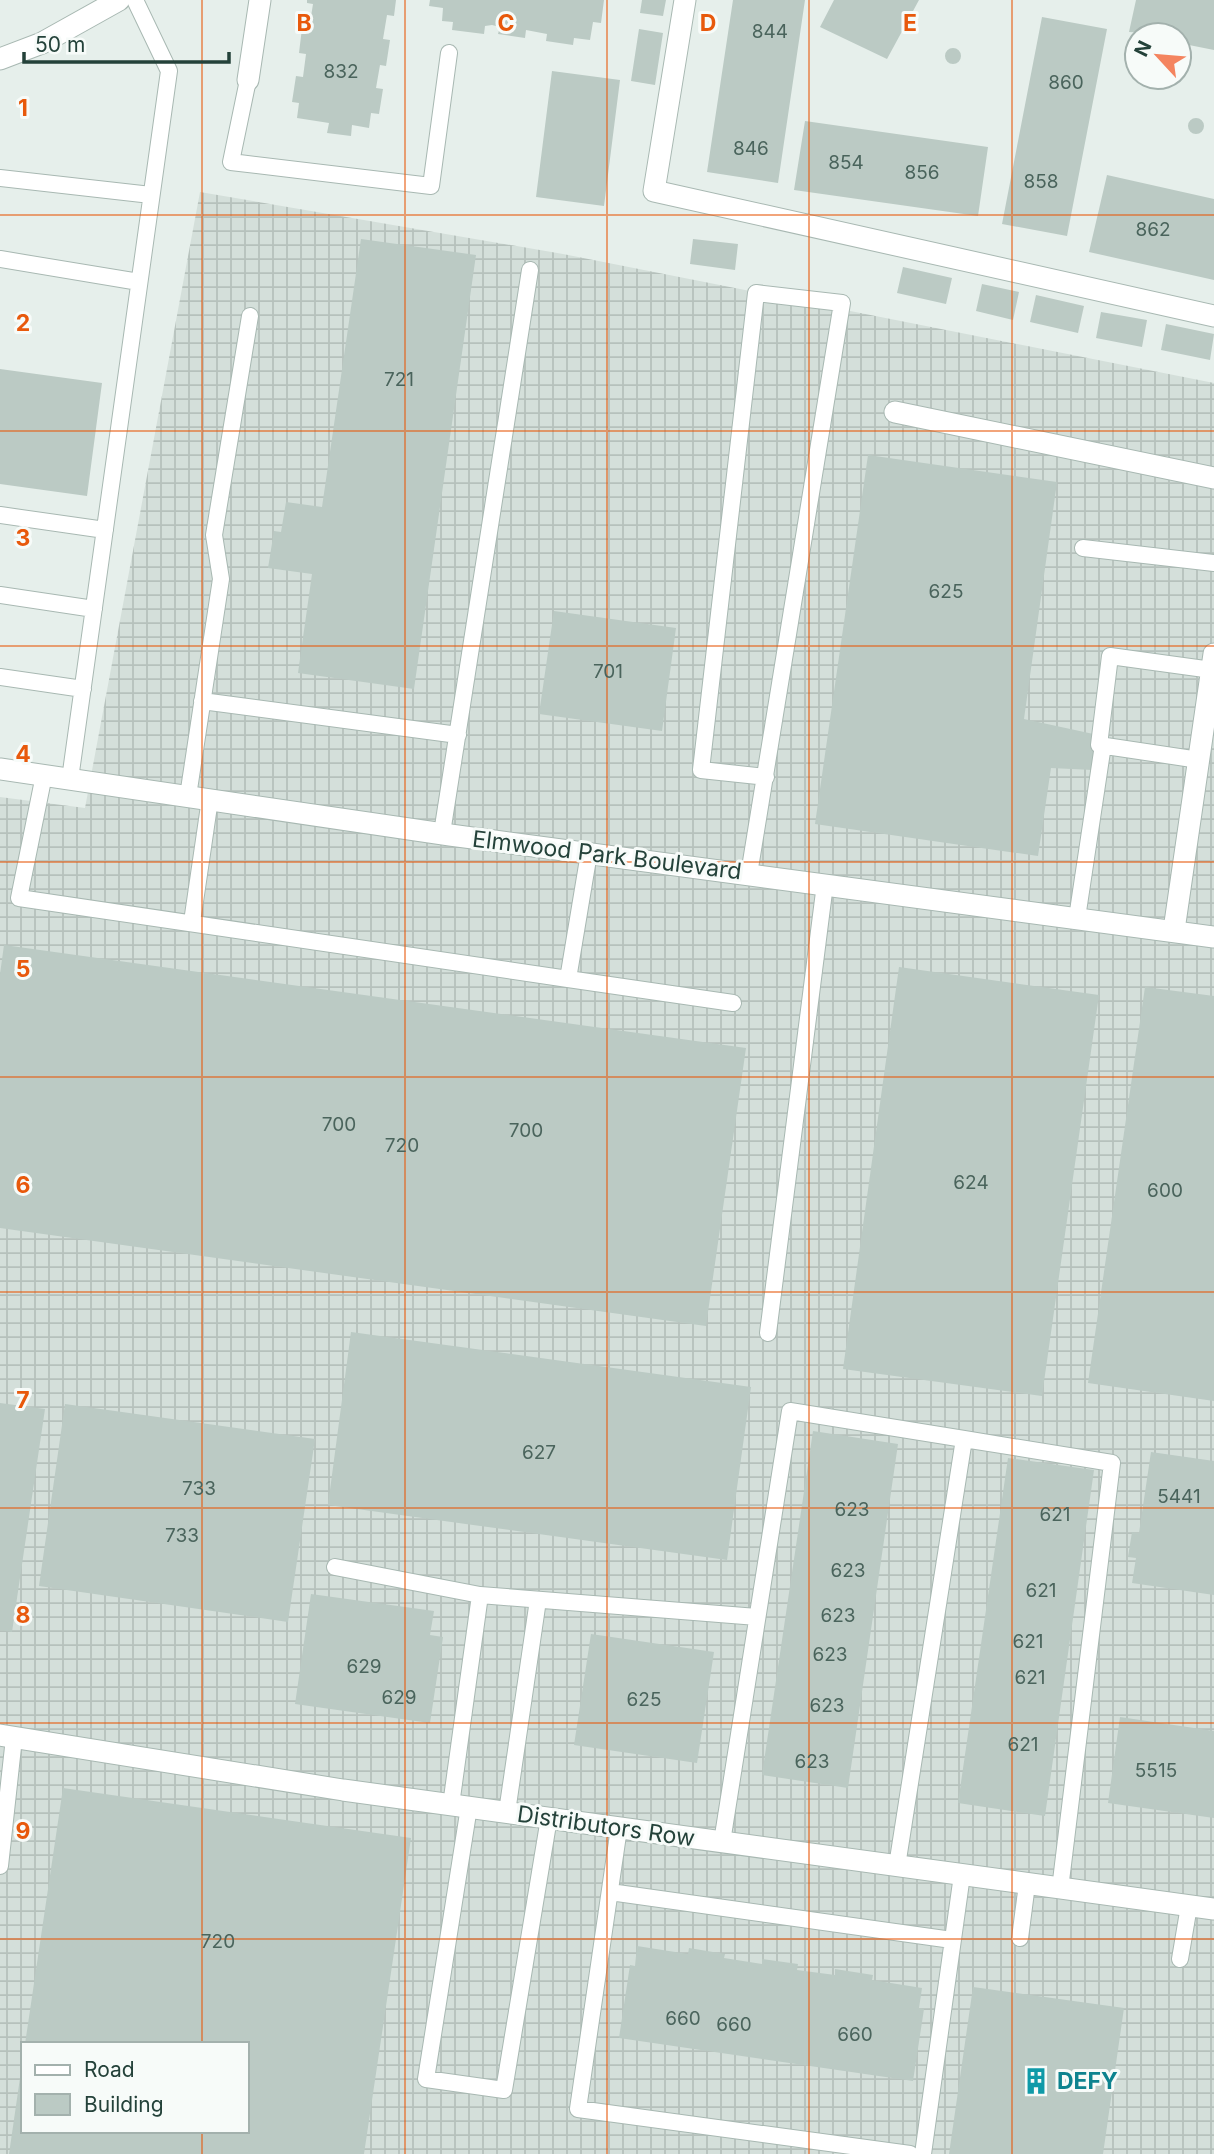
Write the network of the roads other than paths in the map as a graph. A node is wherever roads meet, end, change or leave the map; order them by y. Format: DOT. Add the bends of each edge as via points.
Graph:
graph roads {
  1 [pos="119,0"];
  2 [pos="135,0"];
  3 [pos="260,0"];
  4 [pos="685,0"];
  5 [pos="449,53"];
  6 [pos="0,59"];
  7 [pos="248,80"];
  8 [pos="0,178"];
  9 [pos="151,195"];
  10 [pos="0,259"];
  11 [pos="530,270"];
  12 [pos="139,282"];
  13 [pos="250,316"];
  14 [pos="1214,316"];
  15 [pos="895,412"];
  16 [pos="1214,478"];
  17 [pos="0,515"];
  18 [pos="105,530"];
  19 [pos="1083,548"];
  20 [pos="1214,563"];
  21 [pos="0,595"];
  22 [pos="94,610"];
  23 [pos="1213,662"];
  24 [pos="0,677"];
  25 [pos="83,689"];
  26 [pos="202,701"];
  27 [pos="458,735"];
  28 [pos="1103,745"];
  29 [pos="1199,760"];
  30 [pos="0,769"];
  31 [pos="44,775"];
  32 [pos="766,777"];
  33 [pos="70,779"];
  34 [pos="188,796"];
  35 [pos="210,799"];
  36 [pos="442,834"];
  37 [pos="589,853"];
  38 [pos="749,873"];
  39 [pos="825,884"];
  40 [pos="1077,918"];
  41 [pos="192,922"];
  42 [pos="1174,930"];
  43 [pos="1214,937"];
  44 [pos="568,979"];
  45 [pos="733,1003"];
  46 [pos="768,1333"];
  47 [pos="964,1439"];
  48 [pos="335,1567"];
  49 [pos="480,1595"];
  50 [pos="538,1600"];
  51 [pos="757,1617"];
  52 [pos="7,1737"];
  53 [pos="6,1780"];
  54 [pos="460,1806"];
  55 [pos="507,1812"];
  56 [pos="548,1818"];
  57 [pos="619,1828"];
  58 [pos="722,1842"];
  59 [pos="0,1866"];
  60 [pos="897,1866"];
  61 [pos="962,1875"];
  62 [pos="1027,1884"];
  63 [pos="1060,1889"];
  64 [pos="610,1892"];
  65 [pos="1189,1906"];
  66 [pos="1214,1909"];
  67 [pos="1020,1938"];
  68 [pos="952,1940"];
  69 [pos="1180,1959"];
  70 [pos="910,2154"];
  71 [pos="923,2154"];
  1 -- 6 [label="street" via="42,43"];
  2 -- 9 [label="lane" via="169,71"];
  3 -- 7 [label="street"];
  4 -- 14 [label="street" via="654,191"];
  5 -- 7 [label="lane" via="431,186 231,162"];
  8 -- 9 [label="lane"];
  9 -- 12 [label="lane"];
  10 -- 12 [label="lane"];
  11 -- 27 [label="lane"];
  12 -- 18 [label="lane"];
  13 -- 26 [label="lane" via="214,535 221,579"];
  15 -- 16 [label="street"];
  17 -- 18 [label="lane"];
  18 -- 22 [label="lane"];
  19 -- 20 [label="lane"];
  21 -- 22 [label="lane"];
  22 -- 25 [label="lane"];
  23 -- 28 [label="lane" via="1110,656 1099,745"];
  23 -- 29 [label="street"];
  24 -- 25 [label="lane"];
  25 -- 33 [label="lane"];
  26 -- 27 [label="lane"];
  26 -- 34 [label="lane"];
  27 -- 36 [label="lane"];
  28 -- 29 [label="lane"];
  28 -- 40 [label="lane"];
  29 -- 42 [label="street"];
  30 -- 31 [label="street, Elmwood Park Boulevard"];
  31 -- 33 [label="street, Elmwood Park Boulevard"];
  31 -- 41 [label="lane" via="19,898"];
  32 -- 32 [label="lane" via="701,770 756,293 842,303"];
  32 -- 38 [label="lane"];
  33 -- 34 [label="street, Elmwood Park Boulevard"];
  34 -- 35 [label="street, Elmwood Park Boulevard"];
  35 -- 36 [label="street, Elmwood Park Boulevard"];
  35 -- 41 [label="lane"];
  36 -- 37 [label="street, Elmwood Park Boulevard"];
  37 -- 38 [label="street, Elmwood Park Boulevard"];
  37 -- 44 [label="lane"];
  38 -- 39 [label="street, Elmwood Park Boulevard"];
  39 -- 40 [label="street, Elmwood Park Boulevard"];
  39 -- 46 [label="lane"];
  40 -- 42 [label="street, Elmwood Park Boulevard"];
  41 -- 44 [label="lane"];
  42 -- 43 [label="street, Elmwood Park Boulevard"];
  44 -- 45 [label="lane"];
  47 -- 51 [label="lane" via="790,1411"];
  47 -- 60 [label="lane"];
  47 -- 63 [label="lane" via="1112,1462"];
  48 -- 49 [label="lane"];
  49 -- 50 [label="lane"];
  49 -- 54 [label="lane"];
  50 -- 51 [label="lane"];
  50 -- 55 [label="lane"];
  51 -- 58 [label="lane"];
  52 -- 53 [label="lane"];
  52 -- 54 [label="street, Distributors Row"];
  53 -- 59 [label="lane"];
  54 -- 55 [label="street, Distributors Row"];
  54 -- 56 [label="lane" via="426,2079 504,2091"];
  55 -- 56 [label="street, Distributors Row"];
  56 -- 57 [label="street, Distributors Row"];
  57 -- 58 [label="street, Distributors Row"];
  57 -- 64 [label="lane"];
  58 -- 60 [label="street, Distributors Row"];
  60 -- 61 [label="street, Distributors Row"];
  61 -- 62 [label="street, Distributors Row"];
  61 -- 68 [label="lane"];
  62 -- 63 [label="street, Distributors Row"];
  62 -- 67 [label="lane"];
  63 -- 65 [label="street, Distributors Row"];
  64 -- 68 [label="lane"];
  64 -- 70 [label="lane" via="578,2109"];
  65 -- 66 [label="street, Distributors Row"];
  65 -- 69 [label="lane"];
  68 -- 71 [label="lane"];
}
